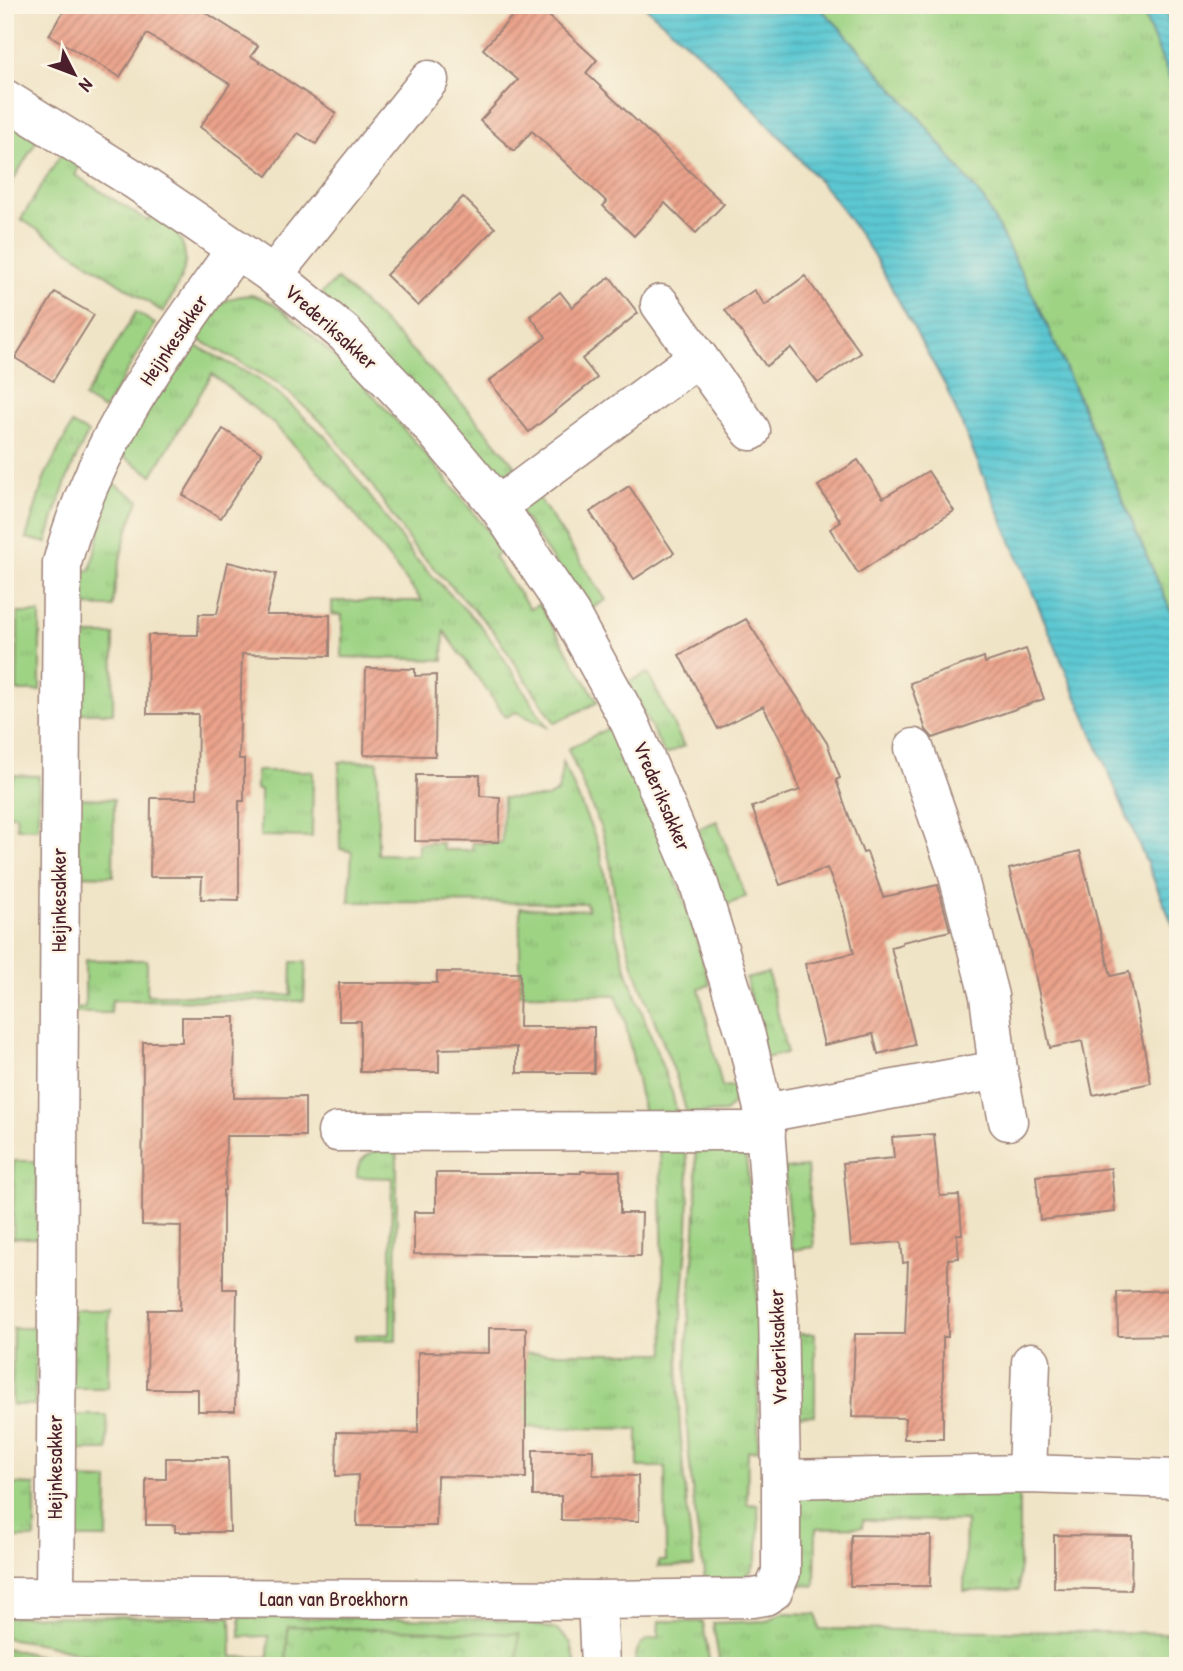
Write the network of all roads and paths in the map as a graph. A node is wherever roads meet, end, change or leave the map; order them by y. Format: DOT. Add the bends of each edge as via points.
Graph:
graph roads {
  1 [pos="429,80"];
  2 [pos="5,99"];
  3 [pos="236,250"];
  4 [pos="273,275"];
  5 [pos="660,304"];
  6 [pos="698,357"];
  7 [pos="751,430"];
  8 [pos="498,506"];
  9 [pos="914,748"];
  10 [pos="998,1070"];
  11 [pos="1008,1121"];
  12 [pos="765,1122"];
  13 [pos="337,1132"];
  14 [pos="1031,1362"];
  15 [pos="1027,1474"];
  16 [pos="781,1479"];
  17 [pos="1178,1479"];
  18 [pos="5,1597"];
  19 [pos="55,1597"];
  20 [pos="597,1600"];
  21 [pos="600,1666"];
  1 -- 4 [label="street, Vrederiksakker"];
  2 -- 3 [label="street, Vrederiksakker"];
  3 -- 4 [label="street, Vrederiksakker"];
  3 -- 19 [label="street, Heijnkesakker" via="164,350 108,444 90,479 62,563"];
  4 -- 8 [label="street, Vrederiksakker" via="344,333 420,413"];
  5 -- 6 [label="street"];
  6 -- 7 [label="street"];
  6 -- 8 [label="street"];
  8 -- 12 [label="street, Vrederiksakker" via="571,615 631,723 698,881 746,1036"];
  9 -- 10 [label="street" via="957,871 989,996"];
  10 -- 11 [label="street"];
  10 -- 12 [label="street"];
  12 -- 13 [label="street"];
  12 -- 16 [label="street, Vrederiksakker" via="778,1307"];
  14 -- 15 [label="street"];
  15 -- 16 [label="street"];
  15 -- 17 [label="street"];
  16 -- 20 [label="street, Vrederiksakker" via="781,1573 773,1591 753,1598"];
  18 -- 19 [label="street, Laan van Broekhorn"];
  19 -- 20 [label="street, Laan van Broekhorn"];
  20 -- 21 [label="street"];
}
